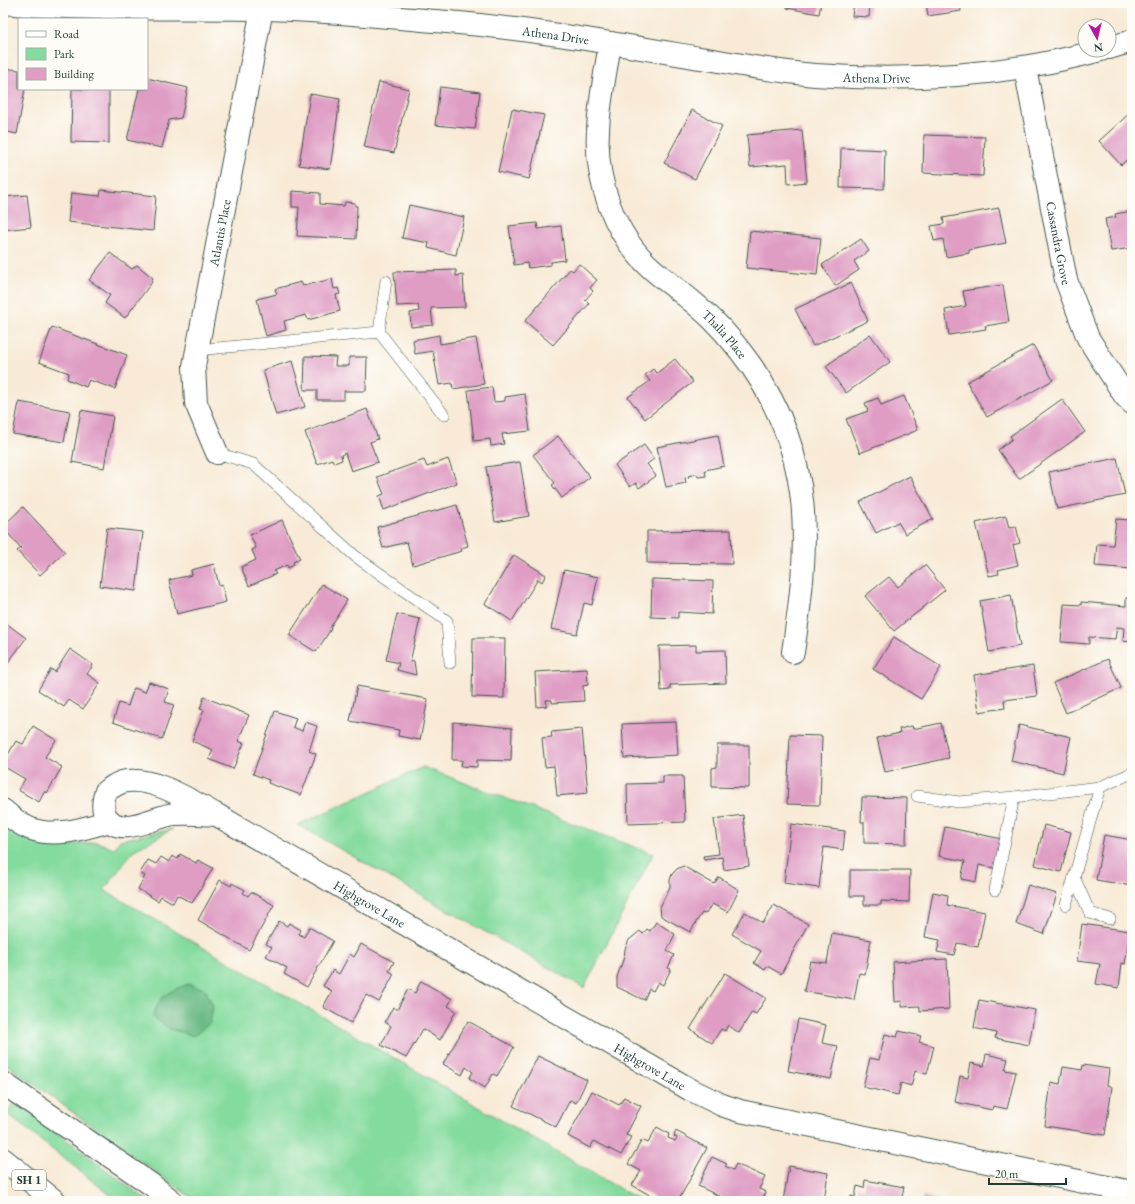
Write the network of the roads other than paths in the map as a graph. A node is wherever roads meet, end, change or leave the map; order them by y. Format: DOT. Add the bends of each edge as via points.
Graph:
graph roads {
  1 [pos="5,3"];
  2 [pos="162,6"];
  3 [pos="262,9"];
  4 [pos="1132,41"];
  5 [pos="610,43"];
  6 [pos="1117,46"];
  7 [pos="1077,56"];
  8 [pos="1025,68"];
  9 [pos="386,281"];
  10 [pos="379,332"];
  11 [pos="197,350"];
  12 [pos="1132,403"];
  13 [pos="444,415"];
  14 [pos="217,453"];
  15 [pos="792,652"];
  16 [pos="450,663"];
  17 [pos="1132,773"];
  18 [pos="1100,787"];
  19 [pos="917,796"];
  20 [pos="1014,797"];
  21 [pos="3,810"];
  22 [pos="217,815"];
  23 [pos="110,822"];
  24 [pos="1074,877"];
  25 [pos="995,890"];
  26 [pos="1066,905"];
  27 [pos="1110,919"];
  28 [pos="3,1083"];
  29 [pos="3,1159"];
  30 [pos="1132,1192"];
  31 [pos="55,1201"];
  32 [pos="172,1201"];
  1 -- 2 [label="main road, Athena Drive" via="53,7"];
  2 -- 3 [label="main road, Athena Drive"];
  3 -- 5 [label="main road, Athena Drive" via="452,22"];
  3 -- 11 [label="main road, Atlantis Place"];
  4 -- 6 [label="main road"];
  5 -- 8 [label="main road, Athena Drive" via="813,75 933,78"];
  5 -- 15 [label="main road, Thalia Place" via="600,109 598,152 600,172 616,222 641,258 712,319 737,347 774,404 792,448 799,477 804,547 801,595"];
  7 -- 8 [label="main road, Athena Drive"];
  8 -- 12 [label="main road, Cassandra Grove" via="1066,280 1088,338 1124,396"];
  9 -- 10 [label="lane"];
  10 -- 11 [label="lane"];
  10 -- 13 [label="lane"];
  11 -- 14 [label="main road, Atlantis Place" via="194,366 196,403"];
  14 -- 16 [label="lane" via="253,464 355,556 447,620"];
  17 -- 18 [label="lane"];
  18 -- 20 [label="lane"];
  18 -- 24 [label="lane"];
  19 -- 20 [label="lane" via="959,802"];
  20 -- 25 [label="lane"];
  21 -- 23 [label="main road, Highgrove Lane" via="32,830 47,832 81,830"];
  22 -- 23 [label="main road, Highgrove Lane" via="174,814 127,826"];
  22 -- 23 [label="main road, Highgrove Lane" via="159,786 131,781 121,782 106,791 103,810"];
  22 -- 30 [label="main road, Highgrove Lane" via="691,1090 722,1105 740,1111"];
  24 -- 26 [label="lane"];
  24 -- 27 [label="lane" via="1090,913"];
  28 -- 32 [label="main road"];
  29 -- 31 [label="main road, SH 1"];
}
